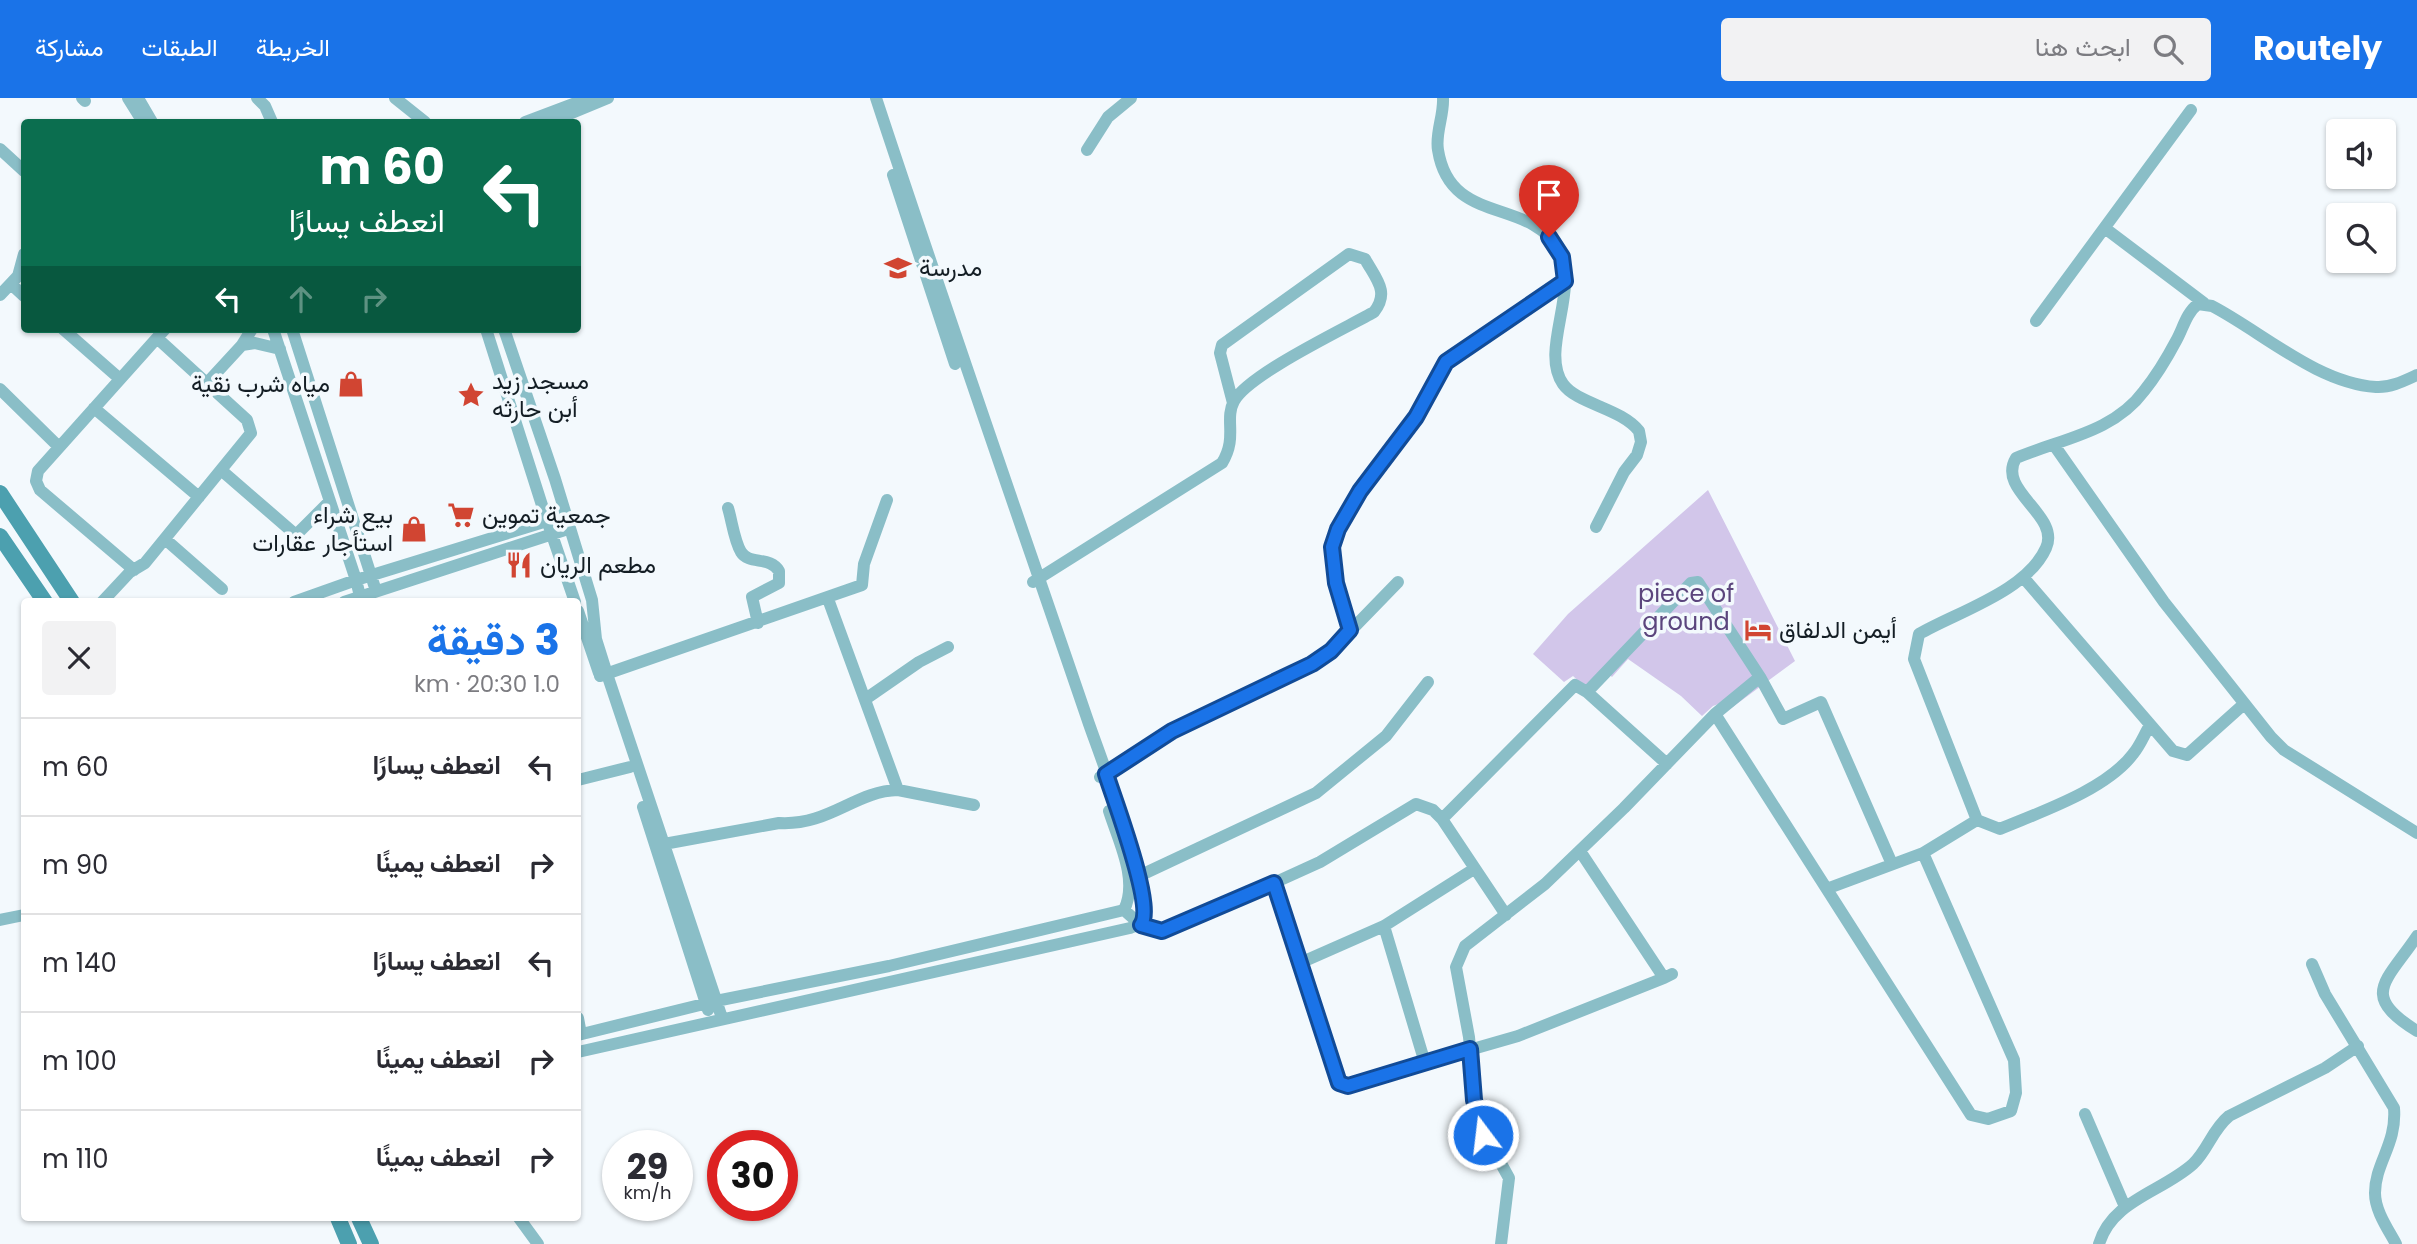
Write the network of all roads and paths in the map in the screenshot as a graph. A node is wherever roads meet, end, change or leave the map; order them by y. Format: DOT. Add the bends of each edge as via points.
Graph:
graph roads {
  1 [pos="128,98"];
  2 [pos="138,98"];
  3 [pos="257,98"];
  4 [pos="395,98"];
  5 [pos="589,98"];
  6 [pos="607,98"];
  7 [pos="868,98"];
  8 [pos="876,98"];
  9 [pos="1131,98"];
  10 [pos="1443,98"];
  11 [pos="2191,110"];
  12 [pos="141,119"];
  13 [pos="150,119"];
  14 [pos="271,119"];
  15 [pos="421,119"];
  16 [pos="533,119"];
  17 [pos="557,119"];
  18 [pos="0,149"];
  19 [pos="1087,150"];
  20 [pos="21,168"];
  21 [pos="2106,229"];
  22 [pos="21,265"];
  23 [pos="1565,281"];
  24 [pos="11,284"];
  25 [pos="21,293"];
  26 [pos="0,295"];
  27 [pos="2204,303"];
  28 [pos="2036,321"];
  29 [pos="68,333"];
  30 [pos="250,333"];
  31 [pos="274,333"];
  32 [pos="293,333"];
  33 [pos="487,333"];
  34 [pos="505,333"];
  35 [pos="161,334"];
  36 [pos="242,345"];
  37 [pos="280,349"];
  38 [pos="2417,374"];
  39 [pos="120,379"];
  40 [pos="207,383"];
  41 [pos="0,389"];
  42 [pos="1233,403"];
  43 [pos="94,408"];
  44 [pos="2054,445"];
  45 [pos="59,447"];
  46 [pos="221,470"];
  47 [pos="0,493"];
  48 [pos="199,497"];
  49 [pos="887,500"];
  50 [pos="330,501"];
  51 [pos="728,508"];
  52 [pos="566,523"];
  53 [pos="550,527"];
  54 [pos="1596,527"];
  55 [pos="165,539"];
  56 [pos="1,540"];
  57 [pos="134,570"];
  58 [pos="371,577"];
  59 [pos="2023,577"];
  60 [pos="356,580"];
  61 [pos="1036,580"];
  62 [pos="1398,582"];
  63 [pos="222,589"];
  64 [pos="376,591"];
  65 [pos="360,596"];
  66 [pos="42,598"];
  67 [pos="69,598"];
  68 [pos="106,598"];
  69 [pos="305,598"];
  70 [pos="355,598"];
  71 [pos="574,598"];
  72 [pos="828,599"];
  73 [pos="581,619"];
  74 [pos="758,623"];
  75 [pos="1350,630"];
  76 [pos="948,647"];
  77 [pos="603,675"];
  78 [pos="1760,677"];
  79 [pos="1427,681"];
  80 [pos="1587,692"];
  81 [pos="867,698"];
  82 [pos="2244,704"];
  83 [pos="1715,714"];
  84 [pos="2150,726"];
  85 [pos="1667,764"];
  86 [pos="631,766"];
  87 [pos="1103,776"];
  88 [pos="581,779"];
  89 [pos="898,790"];
  90 [pos="974,805"];
  91 [pos="1443,819"];
  92 [pos="1977,820"];
  93 [pos="2417,833"];
  94 [pos="663,844"];
  95 [pos="1580,851"];
  96 [pos="1923,853"];
  97 [pos="1892,864"];
  98 [pos="1474,869"];
  99 [pos="1139,876"];
  100 [pos="1274,883"];
  101 [pos="1829,888"];
  102 [pos="1124,910"];
  103 [pos="1506,915"];
  104 [pos="21,916"];
  105 [pos="0,920"];
  106 [pos="1141,925"];
  107 [pos="1384,926"];
  108 [pos="2417,936"];
  109 [pos="1300,962"];
  110 [pos="2312,964"];
  111 [pos="710,1002"];
  112 [pos="717,1019"];
  113 [pos="2417,1031"];
  114 [pos="581,1034"];
  115 [pos="2358,1046"];
  116 [pos="1470,1049"];
  117 [pos="581,1051"];
  118 [pos="1425,1063"];
  119 [pos="2085,1114"];
  120 [pos="2125,1208"];
  121 [pos="339,1221"];
  122 [pos="360,1221"];
  123 [pos="521,1221"];
  124 [pos="349,1244"];
  125 [pos="370,1244"];
  126 [pos="538,1244"];
  127 [pos="1501,1244"];
  128 [pos="2099,1244"];
  129 [pos="2396,1244"];
  1 -- 12 [label="street"];
  2 -- 13 [label="street"];
  3 -- 14 [label="street"];
  4 -- 15 [label="street"];
  5 -- 16 [label="street"];
  6 -- 17 [label="street"];
  7 -- 61 [label="street" via="932,298"];
  8 -- 61 [label="street"];
  9 -- 19 [label="street" via="1108,117"];
  10 -- 23 [label="street" via="1436,138 1448,181 1466,199 1549,237 1562,257"];
  11 -- 21 [label="street"];
  18 -- 20 [label="street"];
  21 -- 27 [label="street"];
  21 -- 28 [label="street"];
  22 -- 24 [label="street"];
  23 -- 54 [label="street" via="1556,361 1561,382 1634,425 1641,442"];
  23 -- 75 [label="street" via="1446,362 1416,417 1360,491 1332,547 1336,583"];
  24 -- 25 [label="street"];
  24 -- 26 [label="street"];
  27 -- 38 [label="street" via="2305,363 2349,380 2375,387"];
  27 -- 44 [label="street" via="2193,308 2143,394 2100,426"];
  29 -- 39 [label="street"];
  30 -- 36 [label="street"];
  31 -- 37 [label="street"];
  32 -- 58 [label="street"];
  33 -- 53 [label="street"];
  34 -- 52 [label="street"];
  35 -- 39 [label="street"];
  35 -- 40 [label="street"];
  36 -- 37 [label="street"];
  36 -- 40 [label="street"];
  37 -- 50 [label="street"];
  39 -- 43 [label="street"];
  40 -- 46 [label="street" via="251,425 249,436"];
  41 -- 45 [label="street"];
  42 -- 42 [label="street" via="1256,380 1374,312 1384,292 1365,259 1349,254 1222,345"];
  42 -- 61 [label="street" via="1231,449 1222,463"];
  43 -- 45 [label="street"];
  43 -- 48 [label="street"];
  44 -- 59 [label="street" via="2016,458 2013,464 2018,488 2049,538"];
  44 -- 82 [label="street" via="2164,602"];
  45 -- 57 [label="street" via="38,471 40,490"];
  46 -- 48 [label="street"];
  46 -- 50 [label="street" via="296,535"];
  47 -- 67 [label="main road"];
  48 -- 55 [label="street"];
  49 -- 72 [label="street" via="864,564 862,585"];
  50 -- 60 [label="street"];
  51 -- 74 [label="street" via="741,551 769,561 779,570 779,583 752,597"];
  52 -- 53 [label="street"];
  52 -- 77 [label="street" via="592,600"];
  53 -- 58 [label="street"];
  53 -- 64 [label="street"];
  53 -- 71 [label="street"];
  55 -- 57 [label="street"];
  55 -- 63 [label="street"];
  56 -- 66 [label="main road"];
  57 -- 68 [label="street"];
  58 -- 60 [label="street"];
  58 -- 64 [label="street"];
  59 -- 84 [label="street"];
  59 -- 92 [label="street" via="1919,634 1914,647 1914,659"];
  60 -- 65 [label="street"];
  60 -- 69 [label="street"];
  61 -- 87 [label="street"];
  62 -- 75 [label="street"];
  64 -- 65 [label="street"];
  65 -- 70 [label="street"];
  72 -- 74 [label="street"];
  72 -- 81 [label="street"];
  73 -- 77 [label="street"];
  74 -- 77 [label="street"];
  75 -- 87 [label="street" via="1312,664 1177,728"];
  76 -- 81 [label="street"];
  77 -- 86 [label="street"];
  77 -- 94 [label="street"];
  78 -- 80 [label="street" via="1694,582"];
  78 -- 83 [label="street"];
  78 -- 97 [label="street" via="1783,719 1821,702"];
  79 -- 99 [label="street" via="1386,736 1316,793"];
  80 -- 85 [label="street"];
  80 -- 91 [label="street" via="1575,685"];
  81 -- 89 [label="street"];
  82 -- 84 [label="street" via="2187,754 2173,751"];
  82 -- 93 [label="street" via="2284,750"];
  83 -- 85 [label="street"];
  83 -- 101 [label="street"];
  84 -- 92 [label="street" via="2133,755 2094,786 2000,829"];
  85 -- 95 [label="street"];
  86 -- 88 [label="street"];
  86 -- 111 [label="street"];
  87 -- 99 [label="street"];
  87 -- 102 [label="street" via="1129,877"];
  89 -- 90 [label="street"];
  89 -- 94 [label="street" via="880,792 821,818 792,825 779,823"];
  91 -- 98 [label="street"];
  91 -- 100 [label="street" via="1416,804 1320,862"];
  92 -- 96 [label="street"];
  94 -- 111 [label="street"];
  95 -- 103 [label="street"];
  95 -- 116 [label="street" via="1668,976 1518,1036"];
  96 -- 97 [label="street"];
  96 -- 101 [label="street" via="2014,1060 2016,1093 2011,1111 1998,1117 1971,1115"];
  97 -- 101 [label="street"];
  98 -- 103 [label="street"];
  98 -- 107 [label="street"];
  99 -- 106 [label="street" via="1145,917"];
  100 -- 106 [label="street" via="1162,931"];
  100 -- 109 [label="street"];
  102 -- 106 [label="street"];
  102 -- 111 [label="street" via="889,966"];
  103 -- 116 [label="street" via="1458,955 1456,967"];
  104 -- 105 [label="street"];
  106 -- 112 [label="street"];
  107 -- 109 [label="street"];
  107 -- 118 [label="street"];
  108 -- 113 [label="street" via="2381,996 2393,1016"];
  109 -- 118 [label="street" via="1339,1083 1348,1086"];
  110 -- 115 [label="street"];
  111 -- 112 [label="street"];
  111 -- 114 [label="street"];
  112 -- 117 [label="street"];
  115 -- 120 [label="street" via="2325,1068 2229,1116 2217,1125 2192,1164"];
  115 -- 129 [label="street" via="2394,1108 2392,1142 2375,1194"];
  116 -- 118 [label="street"];
  116 -- 127 [label="street" via="1479,1128 1509,1178"];
  119 -- 120 [label="street"];
  120 -- 128 [label="street" via="2108,1225"];
  121 -- 124 [label="main road"];
  122 -- 125 [label="main road"];
  123 -- 126 [label="street"];
}
